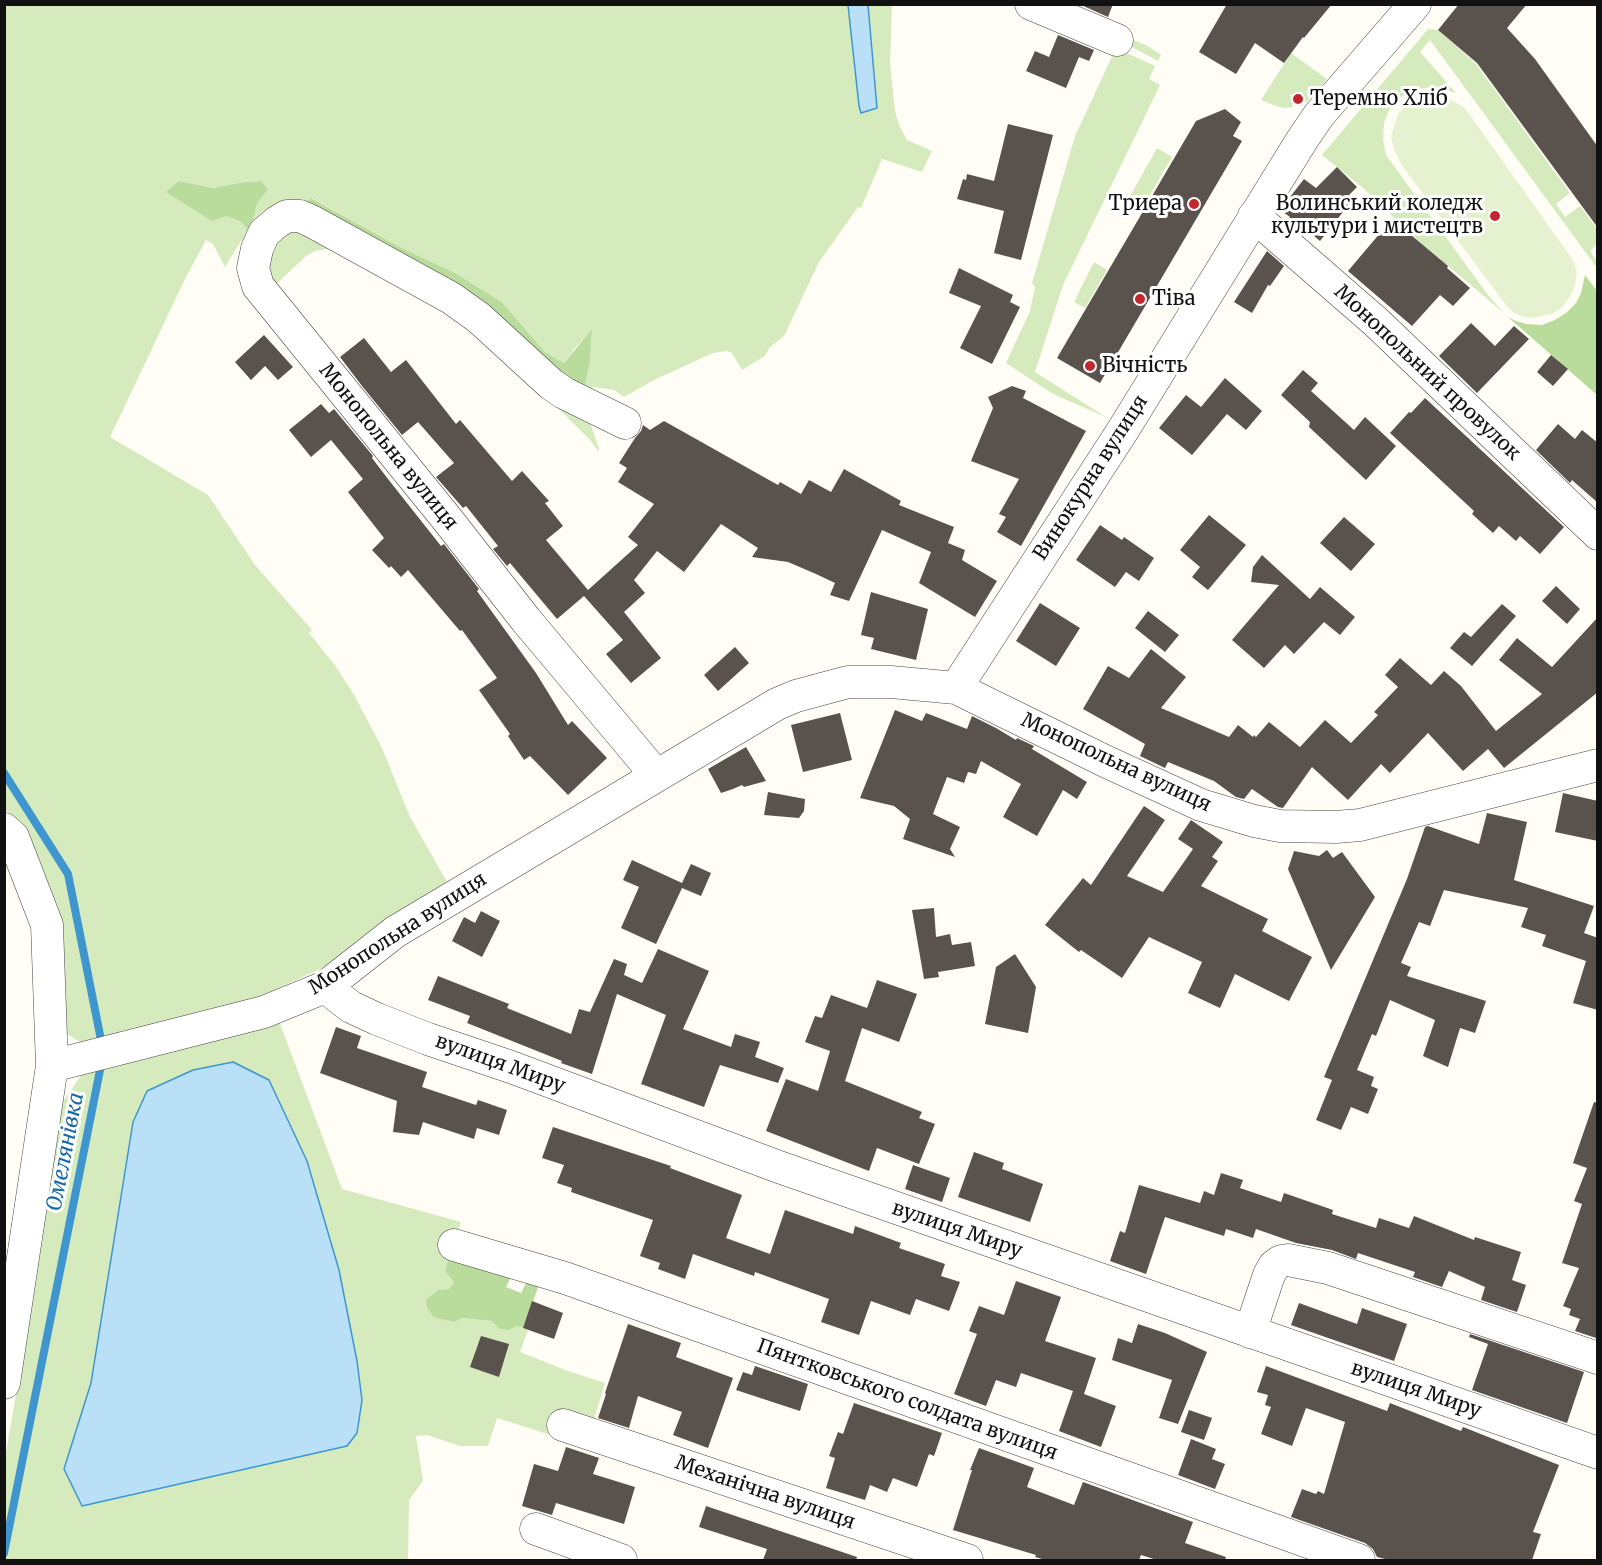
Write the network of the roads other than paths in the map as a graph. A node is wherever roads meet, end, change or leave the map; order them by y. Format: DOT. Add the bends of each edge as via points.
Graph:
graph roads {
  1 [pos="1032,4"];
  2 [pos="1415,4"];
  3 [pos="1117,40"];
  4 [pos="1254,216"];
  5 [pos="625,423"];
  6 [pos="1598,534"];
  7 [pos="956,688"];
  8 [pos="1598,765"];
  9 [pos="656,776"];
  10 [pos="4,829"];
  11 [pos="325,987"];
  12 [pos="52,1065"];
  13 [pos="454,1245"];
  14 [pos="1250,1332"];
  15 [pos="1598,1358"];
  16 [pos="4,1383"];
  17 [pos="563,1425"];
  18 [pos="1598,1454"];
  19 [pos="536,1529"];
  20 [pos="621,1560"];
  21 [pos="967,1560"];
  22 [pos="1359,1560"];
  1 -- 3 [label="street"];
  2 -- 4 [label="street, Винокурна вулиця" via="1319,115"];
  4 -- 6 [label="street, Монопольний провулок" via="1376,322"];
  4 -- 7 [label="street, Винокурна вулиця" via="1123,430"];
  5 -- 9 [label="street, Монопольна вулиця" via="551,384 479,318 451,298 300,216 287,216 264,233 253,268 258,286"];
  7 -- 8 [label="street, Монопольна вулиця" via="1201,805 1280,826 1360,825"];
  7 -- 9 [label="street, Монопольна вулиця" via="848,682 796,696"];
  9 -- 11 [label="street, Монопольна вулиця" via="395,932"];
  10 -- 12 [label="street" via="13,837 47,925"];
  11 -- 12 [label="street, Монопольна вулиця" via="264,1012"];
  11 -- 14 [label="street, вулиця Миру" via="351,1007 418,1035"];
  12 -- 16 [label="street"];
  13 -- 22 [label="street, Пянтковського солдата вулиця" via="565,1278"];
  14 -- 15 [label="street" via="1269,1275 1274,1266 1288,1260 1328,1268"];
  14 -- 18 [label="street, вулиця Миру"];
  17 -- 21 [label="street, Механічна вулиця"];
  19 -- 20 [label="street"];
}
